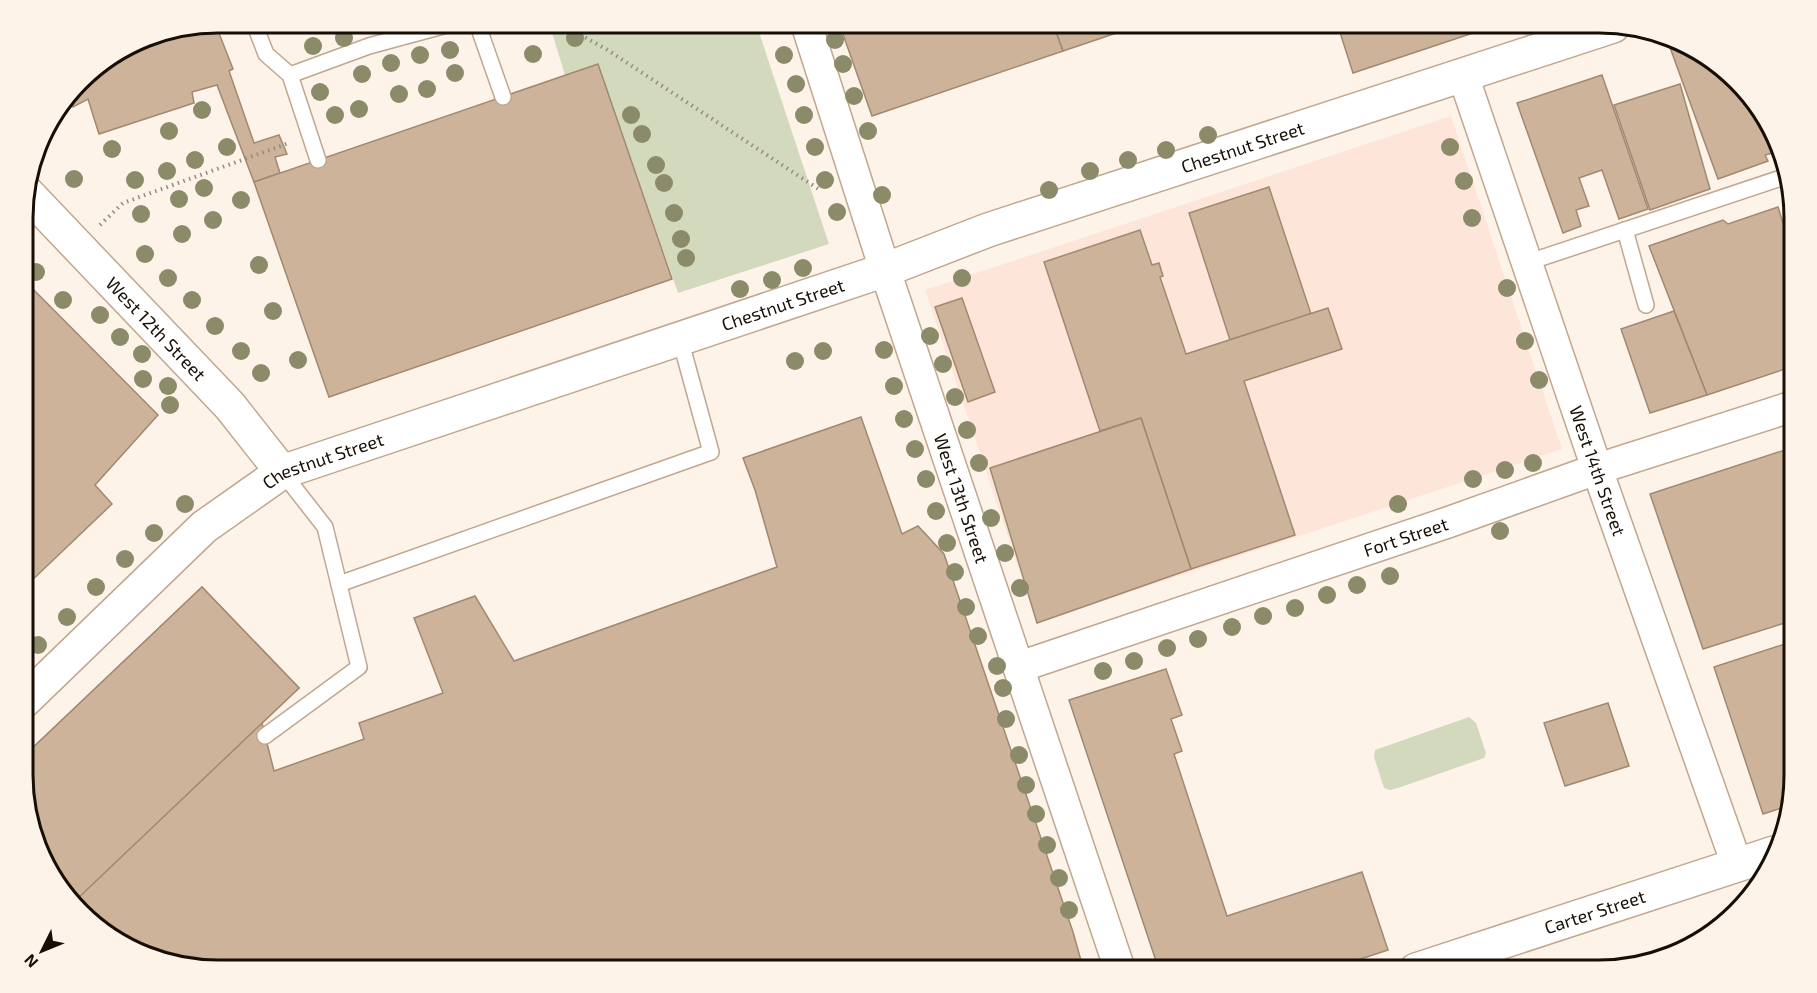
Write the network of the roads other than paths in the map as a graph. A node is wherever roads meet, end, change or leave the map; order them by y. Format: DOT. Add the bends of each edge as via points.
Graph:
graph roads {
  1 [pos="258,33"];
  2 [pos="415,33"];
  3 [pos="481,33"];
  4 [pos="810,33"];
  5 [pos="1591,33"];
  6 [pos="290,75"];
  7 [pos="1462,75"];
  8 [pos="503,97"];
  9 [pos="318,160"];
  10 [pos="1779,179"];
  11 [pos="34,200"];
  12 [pos="1625,230"];
  13 [pos="1526,263"];
  14 [pos="885,270"];
  15 [pos="1646,305"];
  16 [pos="680,339"];
  17 [pos="1784,409"];
  18 [pos="1597,469"];
  19 [pos="282,472"];
  20 [pos="339,584"];
  21 [pos="1019,668"];
  22 [pos="33,692"];
  23 [pos="265,736"];
  24 [pos="1765,856"];
  25 [pos="1737,865"];
  26 [pos="1117,960"];
  27 [pos="1447,960"];
  1 -- 6 [label="lane" via="266,54"];
  2 -- 6 [label="lane"];
  3 -- 8 [label="lane"];
  4 -- 14 [label="street, West 13th Street"];
  5 -- 7 [label="street, Chestnut Street"];
  6 -- 9 [label="lane"];
  7 -- 13 [label="street, West 14th Street"];
  7 -- 14 [label="street, Chestnut Street" via="988,230"];
  10 -- 12 [label="lane"];
  11 -- 19 [label="street, West 12th Street" via="230,406"];
  12 -- 13 [label="lane"];
  12 -- 15 [label="lane"];
  13 -- 18 [label="street, West 14th Street"];
  14 -- 16 [label="street, Chestnut Street"];
  14 -- 21 [label="street, West 13th Street"];
  16 -- 19 [label="street, Chestnut Street"];
  16 -- 20 [label="lane" via="711,452"];
  17 -- 18 [label="street, Fort Street"];
  18 -- 21 [label="street, Fort Street"];
  18 -- 25 [label="street, West 14th Street"];
  19 -- 20 [label="lane" via="325,527"];
  19 -- 22 [label="street, Chestnut Street" via="204,527"];
  20 -- 23 [label="lane" via="359,667"];
  21 -- 26 [label="street, West 13th Street"];
  24 -- 25 [label="street, Carter Street"];
  25 -- 27 [label="street, Carter Street"];
}
